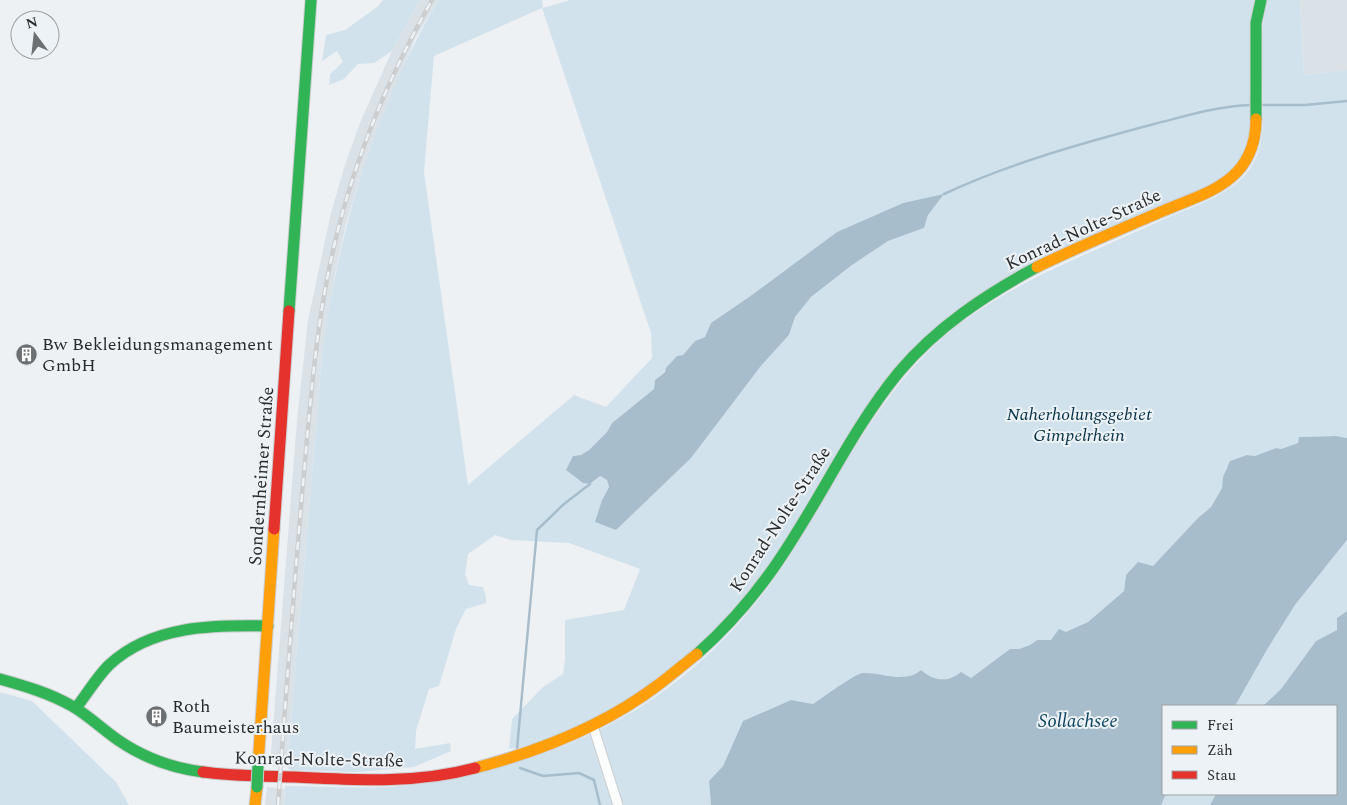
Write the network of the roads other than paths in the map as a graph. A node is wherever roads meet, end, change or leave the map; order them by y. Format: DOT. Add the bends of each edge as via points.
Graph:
graph roads {
  1 [pos="311,0"];
  2 [pos="1261,0"];
  3 [pos="268,626"];
  4 [pos="0,679"];
  5 [pos="76,708"];
  6 [pos="592,726"];
  7 [pos="255,805"];
  8 [pos="618,805"];
  1 -- 3 [label="street, Sondernheimer Straße"];
  2 -- 6 [label="street, Konrad-Nolte-Straße" via="1256,23 1254,145 1242,168 1228,181 1027,273 980,300 936,334 902,368 872,409 781,555 739,611 702,650 665,681"];
  3 -- 5 [label="street" via="197,628 169,632 141,642 109,665"];
  3 -- 7 [label="street, Sondernheimer Straße, bridge"];
  4 -- 5 [label="street, Konrad-Nolte-Straße" via="52,695"];
  5 -- 6 [label="street, Konrad-Nolte-Straße" via="132,749 169,766 222,774 350,781 408,779 485,766 540,749"];
  6 -- 8 [label="street"];
}
